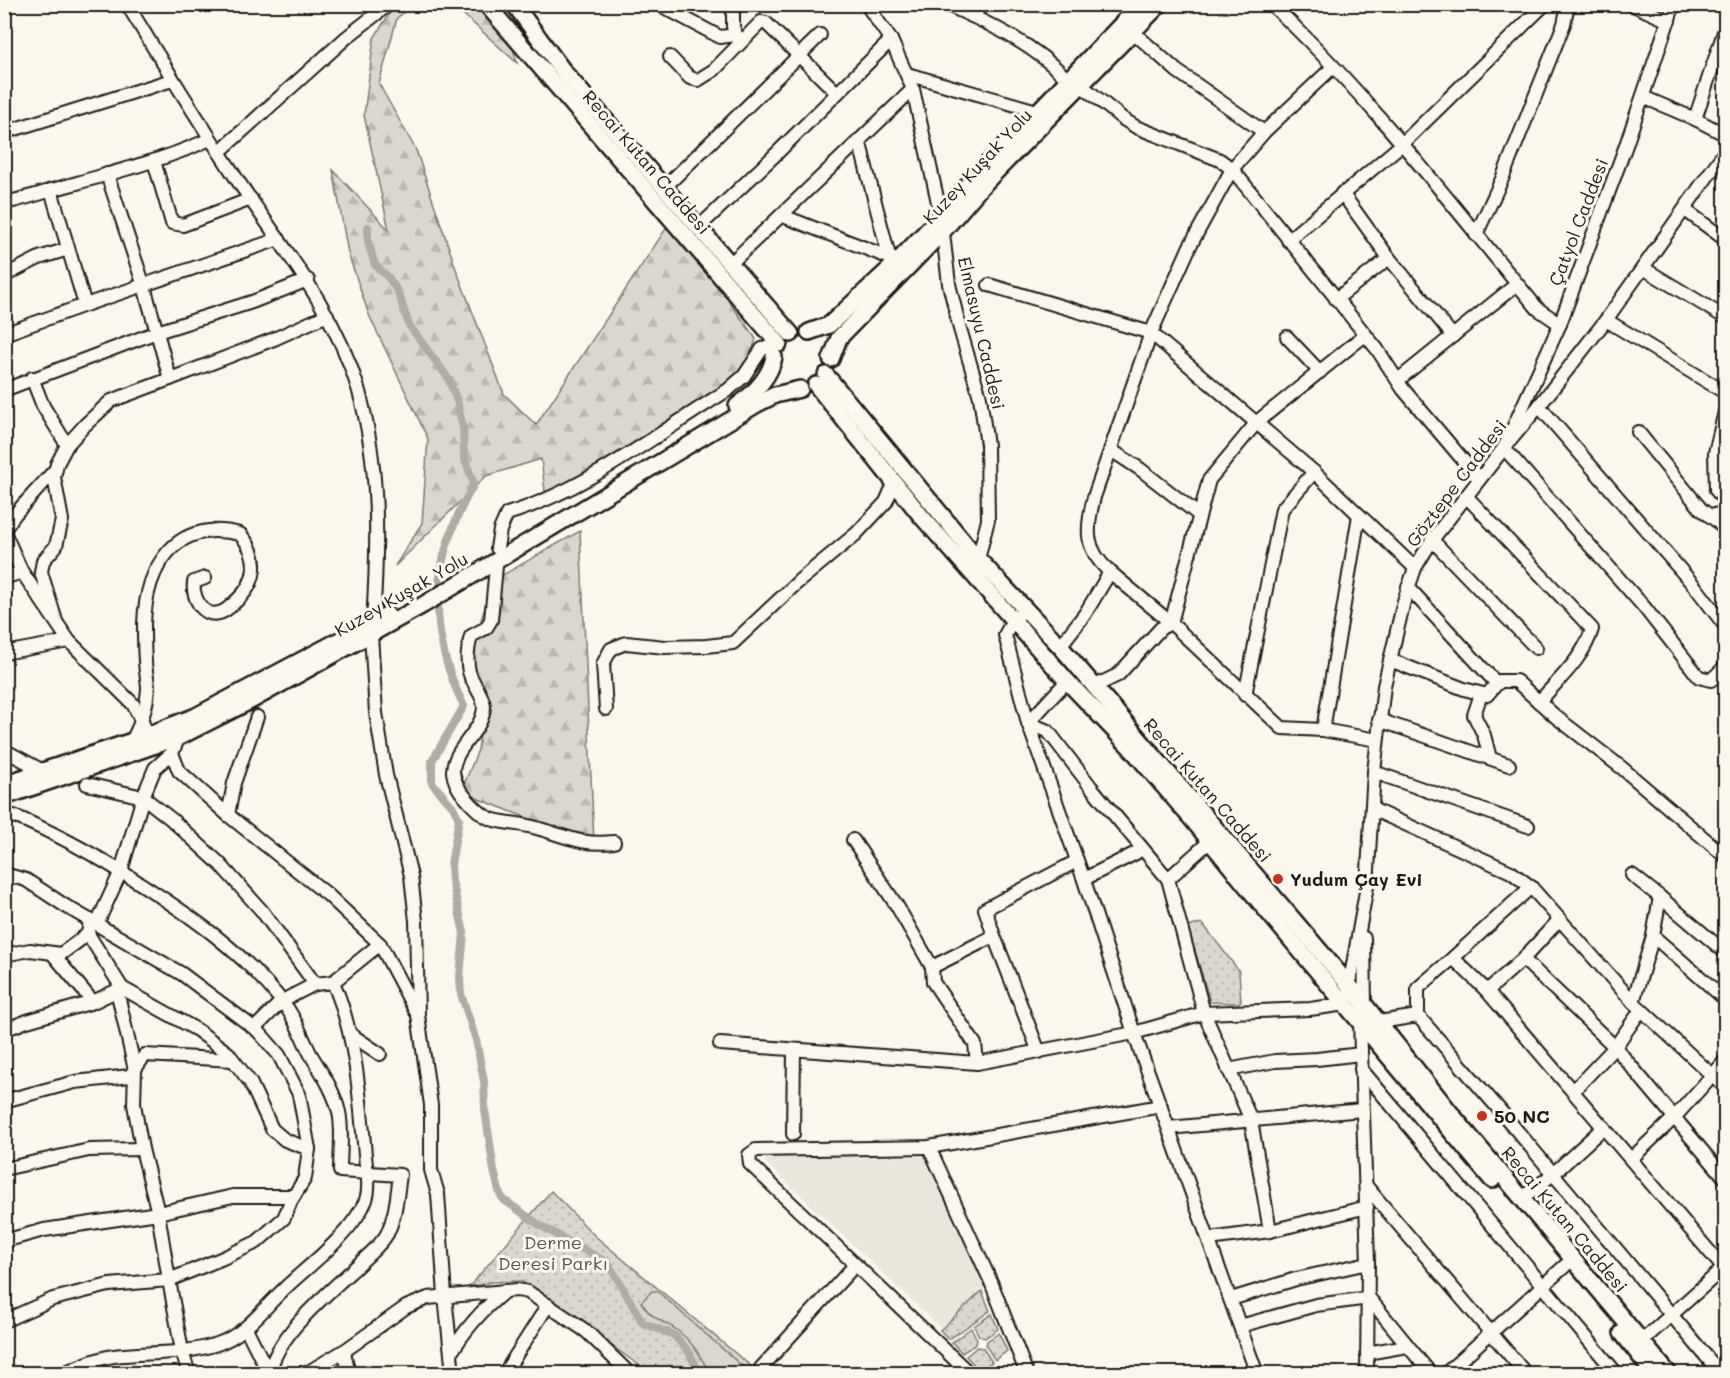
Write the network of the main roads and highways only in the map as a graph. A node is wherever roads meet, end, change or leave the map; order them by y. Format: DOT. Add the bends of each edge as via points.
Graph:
graph roads {
  1 [pos="486,4"];
  2 [pos="514,4"];
  3 [pos="1141,4"];
  4 [pos="1160,4"];
  5 [pos="1074,82"];
  6 [pos="942,224"];
  7 [pos="809,332"];
  8 [pos="781,345"];
  9 [pos="831,359"];
  10 [pos="814,383"];
  11 [pos="455,581"];
  12 [pos="1018,615"];
  13 [pos="372,629"];
  14 [pos="4,784"];
  15 [pos="4,797"];
  16 [pos="1654,1374"];
  17 [pos="1669,1374"];
  1 -- 8 [label="main road, Recai Kutan Caddesi"];
  2 -- 8 [label="main road, Recai Kutan Caddesi" via="564,72 730,264"];
  3 -- 5 [label="main road, Kuzey Kuşak Yolu"];
  4 -- 5 [label="main road, Kuzey Kuşak Yolu"];
  5 -- 6 [label="main road, Kuzey Kuşak Yolu" via="980,188"];
  5 -- 6 [label="main road, Kuzey Kuşak Yolu" via="1037,111 972,180"];
  6 -- 7 [label="main road, Kuzey Kuşak Yolu" via="893,258 829,325"];
  6 -- 9 [label="main road, Kuzey Kuşak Yolu" via="839,338"];
  7 -- 8 [label="main road" via="799,332"];
  7 -- 9 [label="main road" via="825,342"];
  8 -- 10 [label="main road" via="778,375 784,382"];
  8 -- 11 [label="main road, Kuzey Kuşak Yolu" via="767,376 752,395 723,417"];
  9 -- 10 [label="main road"];
  10 -- 11 [label="main road, Kuzey Kuşak Yolu" via="757,404"];
  10 -- 12 [label="main road, Recai Kutan Caddesi" via="978,559"];
  10 -- 12 [label="main road, Recai Kutan Caddesi" via="922,517 975,576"];
  11 -- 13 [label="main road, Kuzey Kuşak Yolu"];
  12 -- 16 [label="main road, Recai Kutan Caddesi" via="1067,681 1210,840"];
  12 -- 17 [label="main road, Recai Kutan Caddesi" via="1060,646 1365,1004 1521,1199"];
  13 -- 14 [label="main road, Kuzey Kuşak Yolu" via="196,716 147,728 132,741"];
  13 -- 15 [label="main road, Kuzey Kuşak Yolu" via="179,737"];
}
